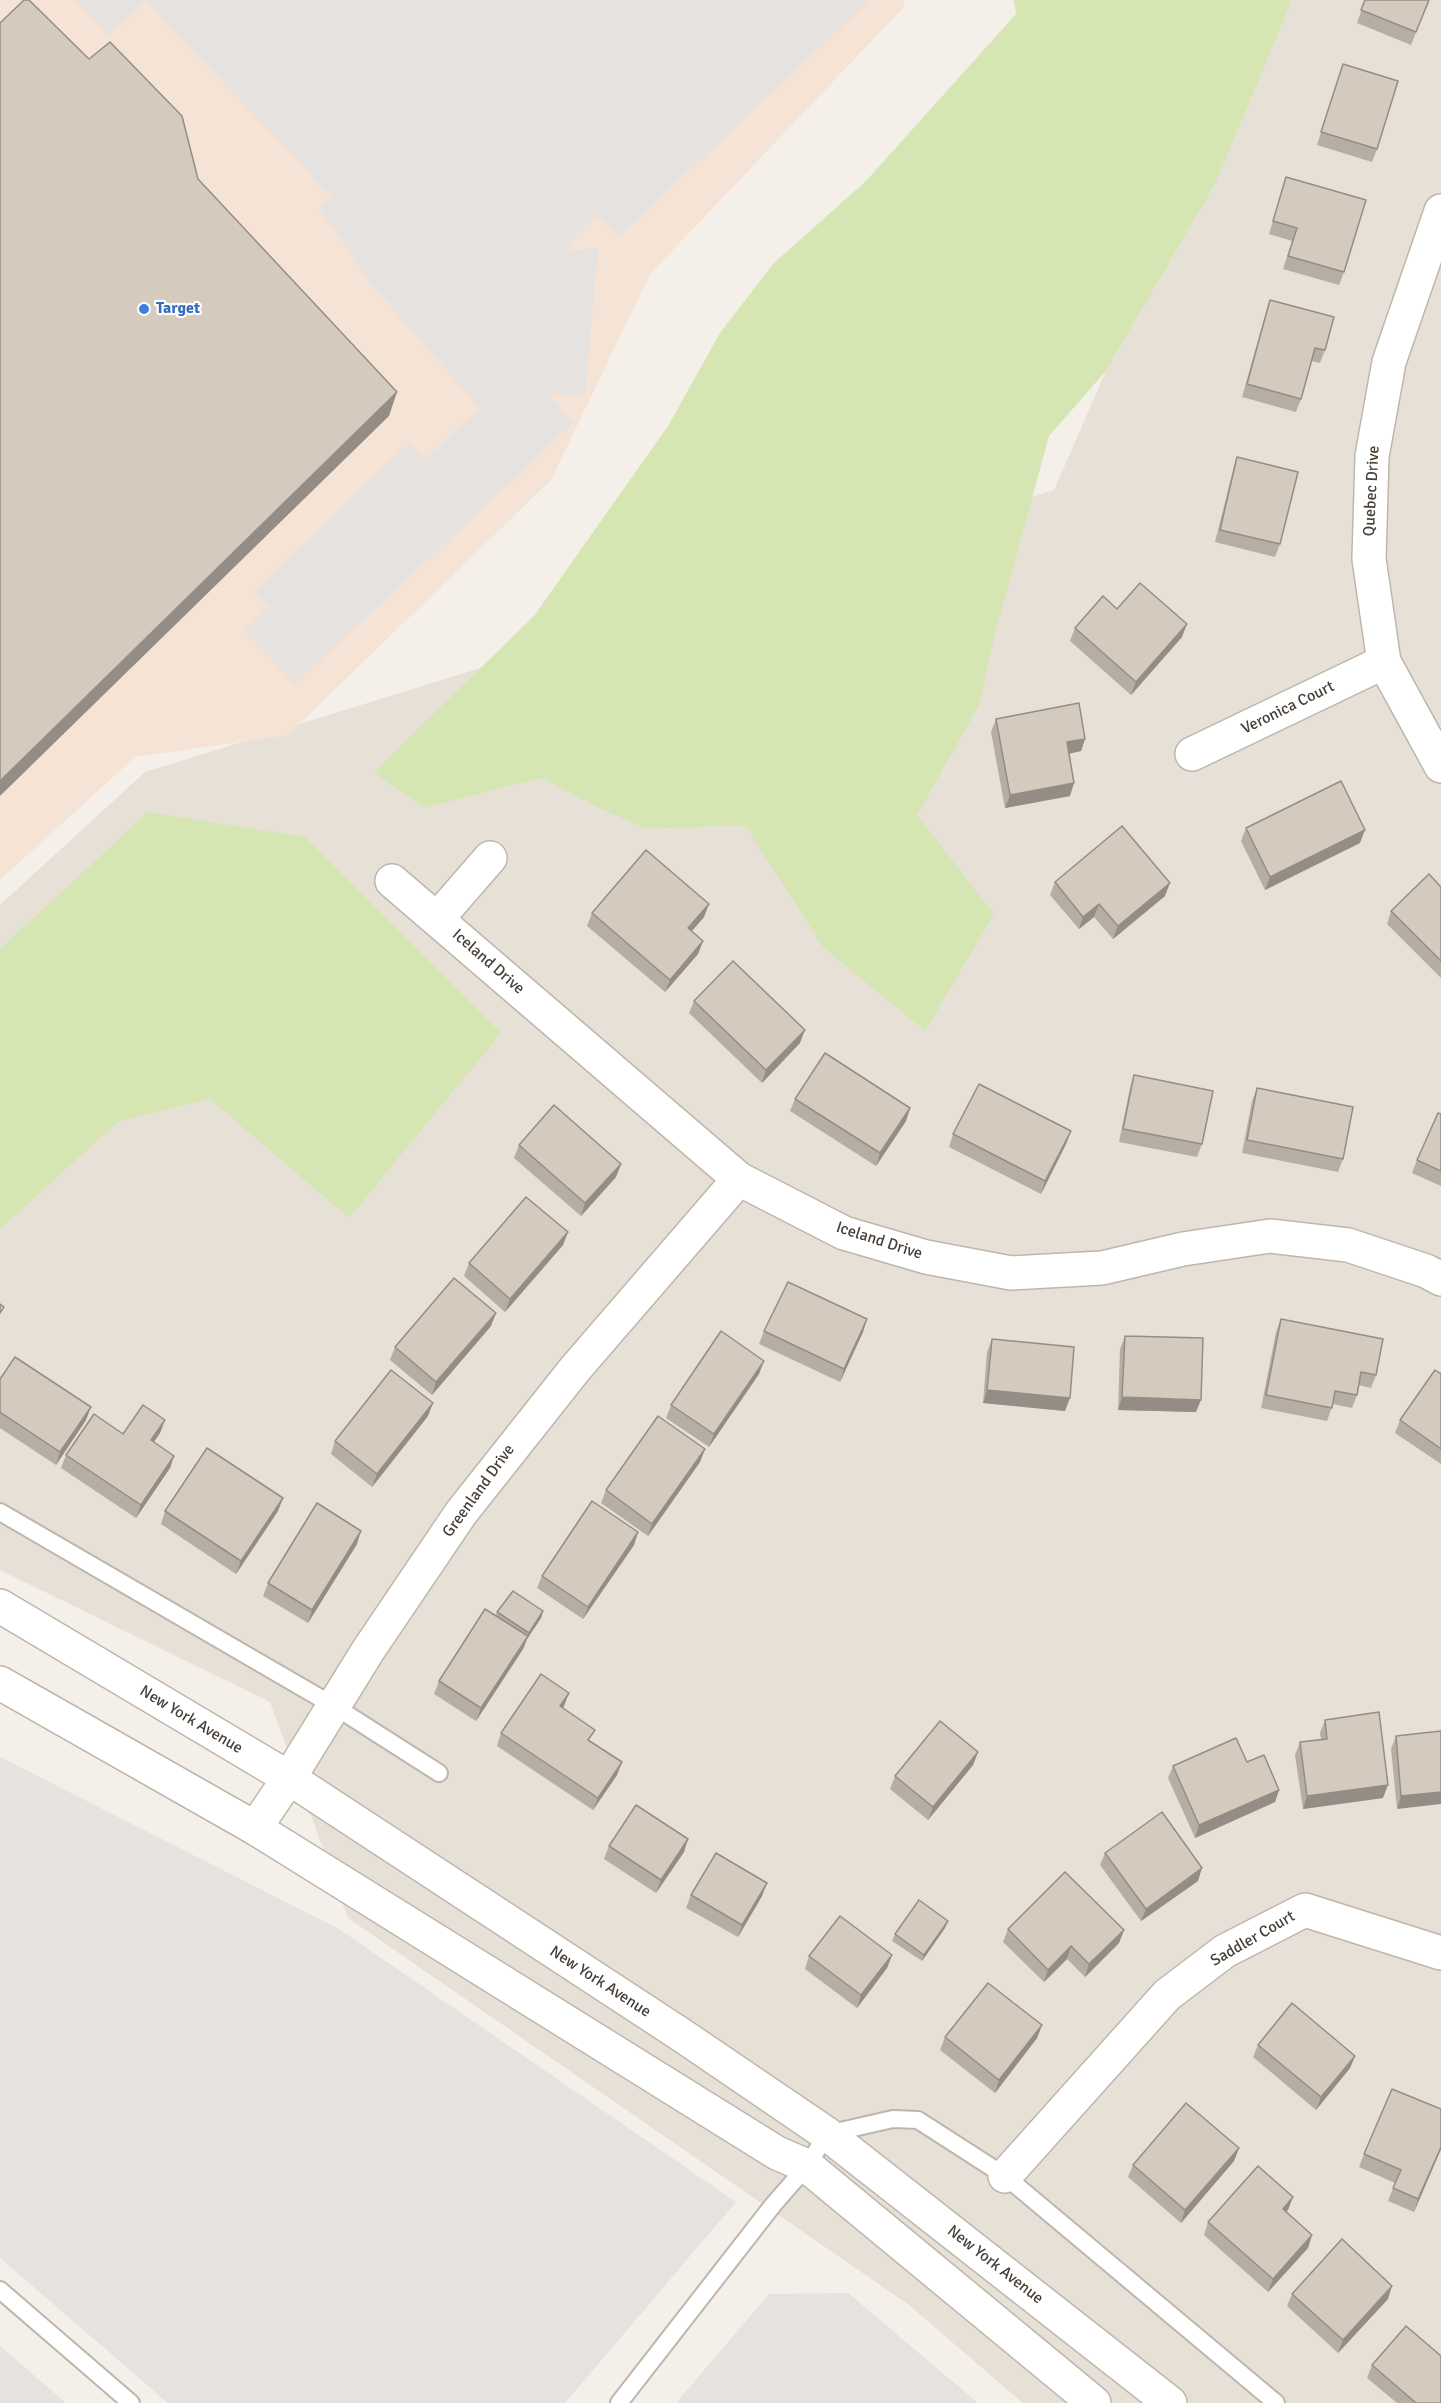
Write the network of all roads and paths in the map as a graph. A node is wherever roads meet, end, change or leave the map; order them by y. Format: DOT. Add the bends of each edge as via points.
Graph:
graph roads {
  1 [pos="1441,211"];
  2 [pos="1384,662"];
  3 [pos="1192,754"];
  4 [pos="1441,766"];
  5 [pos="489,858"];
  6 [pos="392,881"];
  7 [pos="437,919"];
  8 [pos="739,1179"];
  9 [pos="1441,1279"];
  10 [pos="0,1512"];
  11 [pos="0,1606"];
  12 [pos="0,1683"];
  13 [pos="334,1706"];
  14 [pos="439,1773"];
  15 [pos="289,1778"];
  16 [pos="255,1828"];
  17 [pos="1441,1953"];
  18 [pos="827,2134"];
  19 [pos="807,2166"];
  20 [pos="1005,2176"];
  21 [pos="0,2290"];
  22 [pos="131,2403"];
  23 [pos="619,2403"];
  24 [pos="1094,2403"];
  25 [pos="1170,2403"];
  26 [pos="1276,2403"];
  1 -- 2 [label="street, Quebec Drive" via="1389,362 1372,456 1369,559"];
  2 -- 3 [label="street, Veronica Court"];
  2 -- 4 [label="street, Quebec Drive"];
  5 -- 7 [label="street"];
  6 -- 7 [label="street, Iceland Drive"];
  7 -- 8 [label="street, Iceland Drive"];
  8 -- 9 [label="street, Iceland Drive" via="844,1233 926,1257 1011,1273 1102,1268 1183,1249 1270,1236 1348,1245"];
  8 -- 13 [label="street, Greenland Drive" via="521,1434 461,1513"];
  10 -- 13 [label="lane"];
  11 -- 15 [label="street, New York Avenue"];
  12 -- 16 [label="street"];
  13 -- 14 [label="lane"];
  13 -- 15 [label="street, Greenland Drive"];
  15 -- 16 [label="street, Greenland Drive"];
  15 -- 18 [label="street, New York Avenue"];
  16 -- 19 [label="street" via="777,2152"];
  17 -- 20 [label="street, Saddler Court" via="1305,1910 1225,1951 1167,1995"];
  18 -- 19 [label="lane"];
  18 -- 20 [label="lane" via="894,2119 918,2120"];
  18 -- 25 [label="street, New York Avenue"];
  19 -- 23 [label="lane"];
  19 -- 24 [label="street"];
  20 -- 26 [label="lane"];
  21 -- 22 [label="lane"];
}
